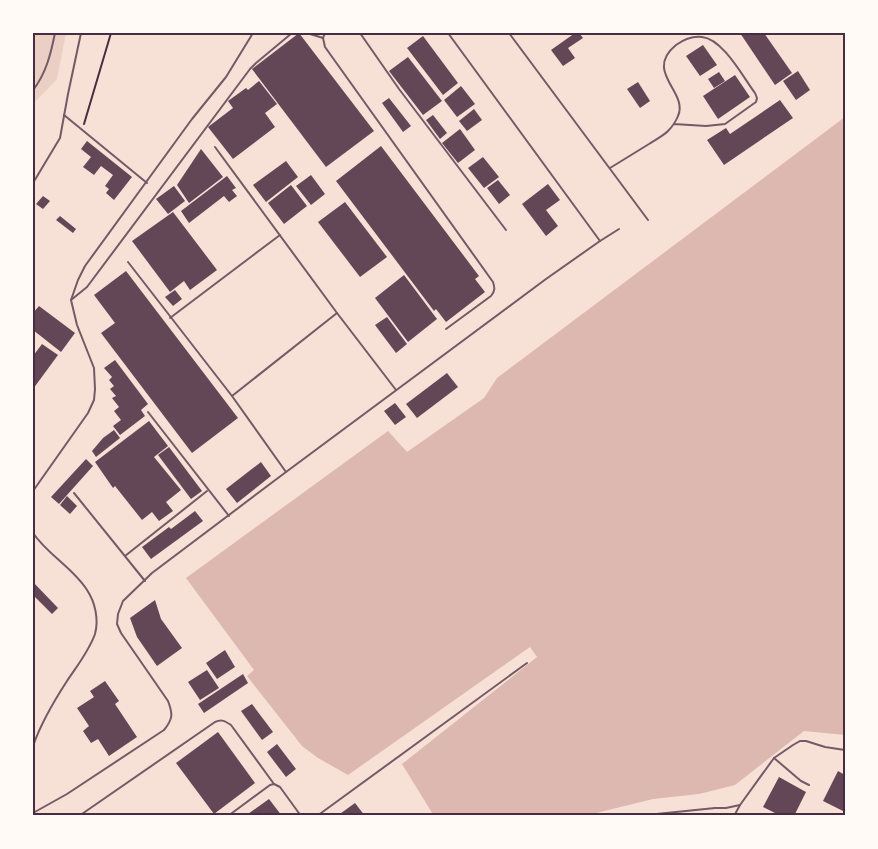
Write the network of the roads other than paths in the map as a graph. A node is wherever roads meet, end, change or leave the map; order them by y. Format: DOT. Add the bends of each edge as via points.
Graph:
graph roads {
  1 [pos="55,33"];
  2 [pos="81,33"];
  3 [pos="253,33"];
  4 [pos="292,33"];
  5 [pos="307,33"];
  6 [pos="325,33"];
  7 [pos="360,33"];
  8 [pos="448,33"];
  9 [pos="509,33"];
  10 [pos="323,38"];
  11 [pos="33,90"];
  12 [pos="64,115"];
  13 [pos="674,124"];
  14 [pos="215,147"];
  15 [pos="609,168"];
  16 [pos="33,183"];
  17 [pos="147,183"];
  18 [pos="648,219"];
  19 [pos="619,229"];
  20 [pos="506,230"];
  21 [pos="280,235"];
  22 [pos="600,241"];
  23 [pos="129,262"];
  24 [pos="71,300"];
  25 [pos="337,312"];
  26 [pos="170,318"];
  27 [pos="446,329"];
  28 [pos="396,391"];
  29 [pos="232,396"];
  30 [pos="148,412"];
  31 [pos="286,472"];
  32 [pos="33,490"];
  33 [pos="208,490"];
  34 [pos="74,493"];
  35 [pos="229,516"];
  36 [pos="33,533"];
  37 [pos="125,556"];
  38 [pos="145,580"];
  39 [pos="527,663"];
  40 [pos="33,746"];
  41 [pos="845,750"];
  42 [pos="774,758"];
  43 [pos="274,784"];
  44 [pos="809,785"];
  45 [pos="740,805"];
  46 [pos="33,813"];
  47 [pos="79,816"];
  48 [pos="228,816"];
  49 [pos="301,816"];
  50 [pos="317,816"];
  51 [pos="637,816"];
  52 [pos="734,816"];
  1 -- 11 [label="lane" via="44,73"];
  2 -- 12 [label="lane"];
  3 -- 17 [label="lane" via="226,77"];
  4 -- 24 [label="lane" via="250,69 87,287"];
  5 -- 10 [label="lane"];
  6 -- 10 [label="lane"];
  7 -- 20 [label="lane"];
  8 -- 22 [label="lane"];
  9 -- 15 [label="lane"];
  10 -- 27 [label="lane" via="325,47 493,282 494,293"];
  12 -- 16 [label="lane" via="60,138"];
  12 -- 17 [label="lane"];
  13 -- 13 [label="lane" via="680,103 664,72 664,60 680,42 693,37 709,39 726,53 755,93 756,102 725,124"];
  13 -- 15 [label="lane" via="668,132"];
  14 -- 21 [label="lane"];
  15 -- 18 [label="lane"];
  17 -- 24 [label="lane" via="85,266"];
  19 -- 22 [label="lane"];
  21 -- 25 [label="lane"];
  21 -- 26 [label="lane"];
  22 -- 28 [label="lane"];
  23 -- 26 [label="lane"];
  24 -- 32 [label="lane" via="94,368 94,400"];
  25 -- 28 [label="lane"];
  25 -- 29 [label="lane"];
  26 -- 29 [label="lane"];
  28 -- 31 [label="lane"];
  29 -- 31 [label="lane"];
  30 -- 33 [label="lane"];
  31 -- 35 [label="lane"];
  33 -- 35 [label="lane"];
  33 -- 37 [label="lane"];
  34 -- 37 [label="lane"];
  35 -- 38 [label="lane"];
  36 -- 40 [label="lane" via="87,590 94,603 96,632"];
  37 -- 38 [label="lane"];
  38 -- 46 [label="lane" via="123,601 117,624 168,701 171,722"];
  39 -- 50 [label="lane"];
  41 -- 42 [label="lane" via="800,741"];
  42 -- 44 [label="lane"];
  42 -- 45 [label="lane"];
  43 -- 47 [label="lane" via="231,725 220,720"];
  43 -- 48 [label="lane"];
  43 -- 49 [label="lane"];
  45 -- 51 [label="lane"];
  45 -- 52 [label="lane"];
}
